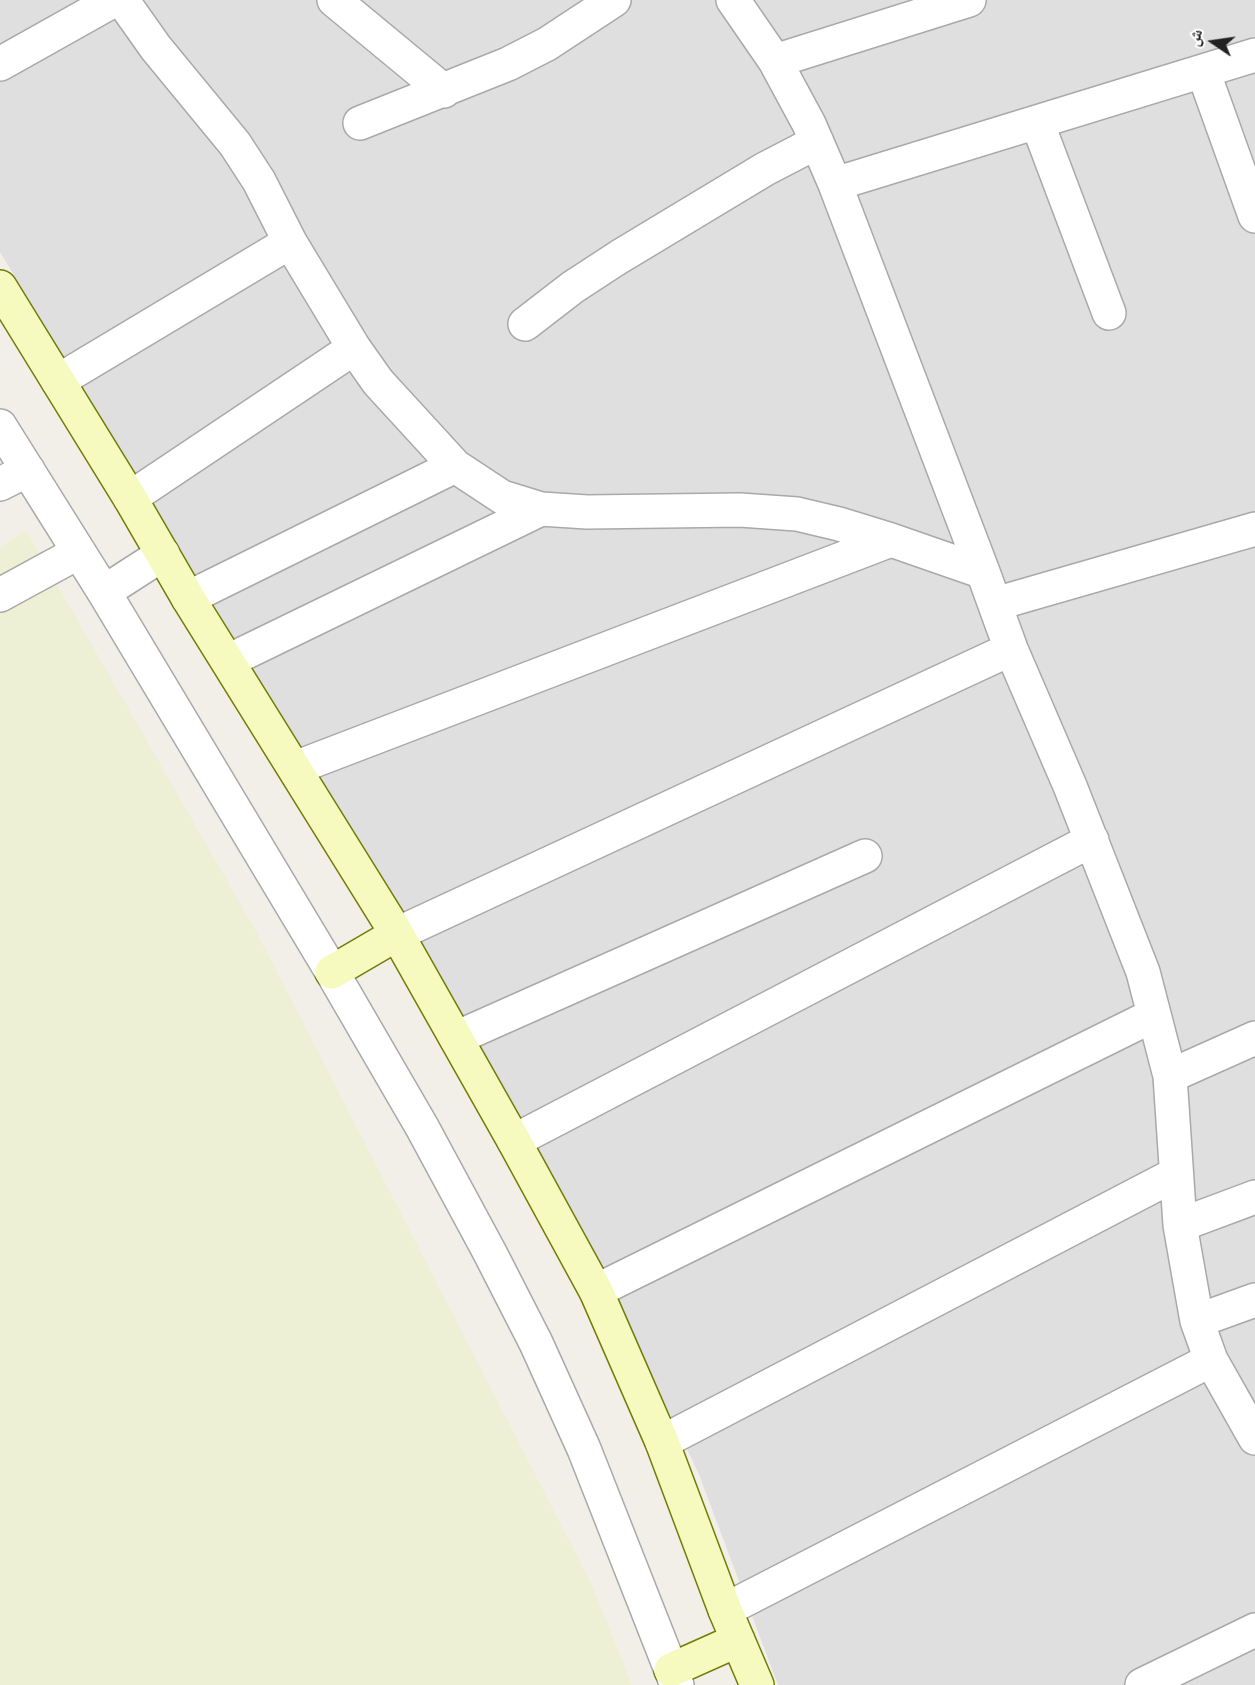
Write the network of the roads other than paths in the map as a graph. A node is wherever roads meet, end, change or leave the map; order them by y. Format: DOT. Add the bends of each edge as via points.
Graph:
graph roads {
  1 [pos="114,0"];
  2 [pos="122,0"];
  3 [pos="334,0"];
  4 [pos="614,0"];
  5 [pos="733,0"];
  6 [pos="969,0"];
  7 [pos="1255,55"];
  8 [pos="775,61"];
  9 [pos="0,64"];
  10 [pos="1203,71"];
  11 [pos="444,91"];
  12 [pos="1037,122"];
  13 [pos="360,123"];
  14 [pos="817,142"];
  15 [pos="835,184"];
  16 [pos="1255,216"];
  17 [pos="290,242"];
  18 [pos="0,287"];
  19 [pos="1109,313"];
  20 [pos="525,324"];
  21 [pos="354,348"];
  22 [pos="58,381"];
  23 [pos="0,426"];
  24 [pos="455,466"];
  25 [pos="14,477"];
  26 [pos="130,498"];
  27 [pos="542,509"];
  28 [pos="1255,529"];
  29 [pos="891,540"];
  30 [pos="78,552"];
  31 [pos="163,554"];
  32 [pos="983,572"];
  33 [pos="104,592"];
  34 [pos="0,595"];
  35 [pos="188,598"];
  36 [pos="995,604"];
  37 [pos="1011,649"];
  38 [pos="228,661"];
  39 [pos="295,768"];
  40 [pos="1092,840"];
  41 [pos="865,856"];
  42 [pos="397,934"];
  43 [pos="332,972"];
  44 [pos="1154,1015"];
  45 [pos="456,1038"];
  46 [pos="1255,1038"];
  47 [pos="1170,1077"];
  48 [pos="514,1141"];
  49 [pos="1176,1174"];
  50 [pos="1255,1197"];
  51 [pos="1180,1225"];
  52 [pos="596,1291"];
  53 [pos="1255,1300"];
  54 [pos="1197,1321"];
  55 [pos="1211,1360"];
  56 [pos="1255,1438"];
  57 [pos="662,1442"];
  58 [pos="725,1610"];
  59 [pos="1255,1630"];
  60 [pos="738,1640"];
  61 [pos="674,1678"];
  62 [pos="757,1685"];
  63 [pos="1142,1685"];
  1 -- 9 [label="street"];
  2 -- 17 [label="street" via="235,144"];
  3 -- 11 [label="street"];
  4 -- 11 [label="street" via="547,44"];
  5 -- 8 [label="street"];
  6 -- 8 [label="street"];
  7 -- 10 [label="street"];
  8 -- 14 [label="street"];
  10 -- 12 [label="street"];
  10 -- 16 [label="street"];
  11 -- 13 [label="street"];
  12 -- 15 [label="street"];
  12 -- 19 [label="street"];
  14 -- 15 [label="street"];
  14 -- 20 [label="street" via="619,257"];
  15 -- 32 [label="street"];
  17 -- 21 [label="street"];
  17 -- 22 [label="street"];
  18 -- 22 [label="street"];
  21 -- 24 [label="street" via="378,382"];
  21 -- 26 [label="street"];
  22 -- 26 [label="street"];
  23 -- 25 [label="street"];
  24 -- 27 [label="street" via="502,497"];
  24 -- 35 [label="street"];
  25 -- 30 [label="street"];
  26 -- 31 [label="street"];
  27 -- 29 [label="street" via="796,514"];
  27 -- 38 [label="street"];
  28 -- 36 [label="street"];
  29 -- 32 [label="street"];
  29 -- 39 [label="street"];
  30 -- 33 [label="street"];
  30 -- 34 [label="street"];
  31 -- 33 [label="street"];
  31 -- 35 [label="street"];
  32 -- 36 [label="street"];
  33 -- 43 [label="street"];
  35 -- 38 [label="street"];
  36 -- 37 [label="street"];
  37 -- 40 [label="street"];
  37 -- 42 [label="street"];
  38 -- 39 [label="street"];
  39 -- 42 [label="street"];
  40 -- 44 [label="street" via="1143,972"];
  40 -- 48 [label="street"];
  41 -- 45 [label="street"];
  42 -- 43 [label="street"];
  42 -- 45 [label="street"];
  43 -- 61 [label="street" via="428,1138 536,1343 584,1449"];
  44 -- 47 [label="street"];
  44 -- 52 [label="street"];
  45 -- 48 [label="street"];
  46 -- 47 [label="street"];
  47 -- 49 [label="street"];
  48 -- 52 [label="street"];
  49 -- 51 [label="street"];
  49 -- 57 [label="street"];
  50 -- 51 [label="street"];
  51 -- 54 [label="street"];
  52 -- 57 [label="street"];
  53 -- 54 [label="street"];
  54 -- 55 [label="street"];
  55 -- 56 [label="street"];
  55 -- 58 [label="street"];
  57 -- 58 [label="street"];
  58 -- 60 [label="street"];
  59 -- 63 [label="street"];
  60 -- 61 [label="street"];
  60 -- 62 [label="street"];
}
